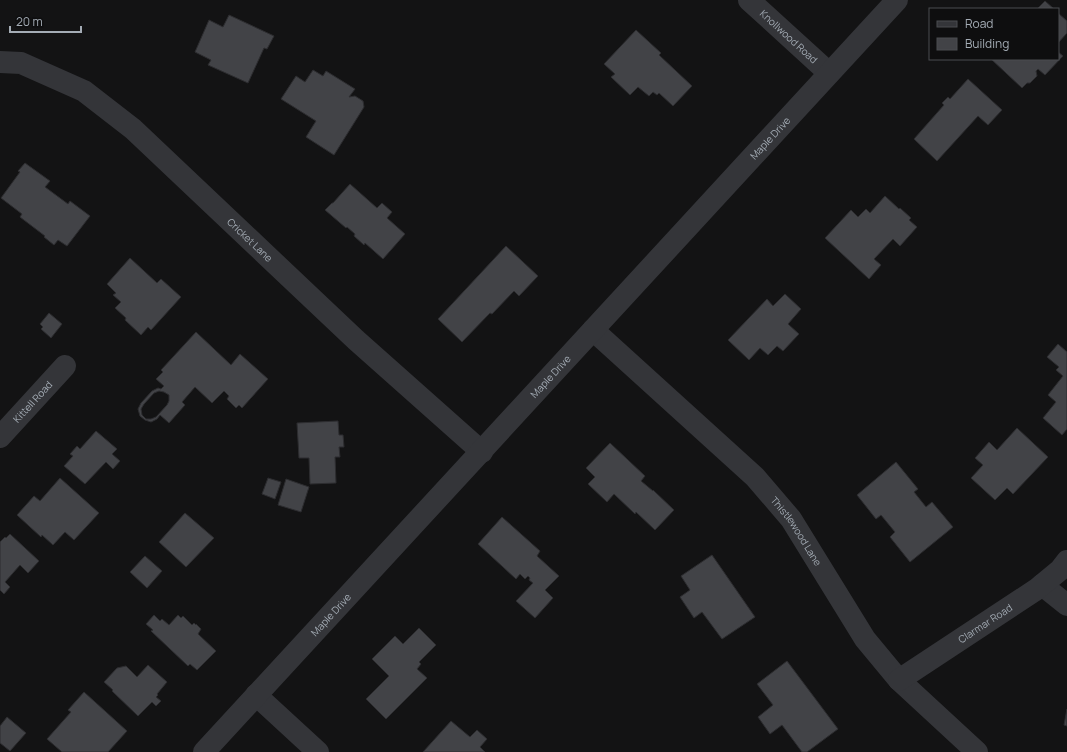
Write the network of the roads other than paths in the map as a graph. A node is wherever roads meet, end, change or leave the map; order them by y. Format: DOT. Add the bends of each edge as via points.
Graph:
graph roads {
  1 [pos="749,0"];
  2 [pos="897,0"];
  3 [pos="0,62"];
  4 [pos="829,73"];
  5 [pos="593,330"];
  6 [pos="65,366"];
  7 [pos="0,437"];
  8 [pos="482,452"];
  9 [pos="1067,561"];
  10 [pos="1042,585"];
  11 [pos="1067,605"];
  12 [pos="899,680"];
  13 [pos="256,695"];
  14 [pos="204,752"];
  15 [pos="318,752"];
  16 [pos="977,752"];
  1 -- 4 [label="street, Knollwood Road"];
  2 -- 4 [label="street, Maple Drive"];
  3 -- 8 [label="street, Cricket Lane" via="21,63 84,91 133,129 356,340"];
  4 -- 5 [label="street, Maple Drive"];
  5 -- 8 [label="street, Maple Drive"];
  5 -- 12 [label="street, Thistlewood Lane" via="755,477 791,519 865,639"];
  6 -- 7 [label="street, Kittell Road"];
  8 -- 13 [label="street, Maple Drive"];
  9 -- 10 [label="street, Clarmar Road"];
  10 -- 11 [label="street"];
  10 -- 12 [label="street, Clarmar Road"];
  12 -- 16 [label="street, Thistlewood Lane"];
  13 -- 14 [label="street, Maple Drive"];
  13 -- 15 [label="street"];
}
